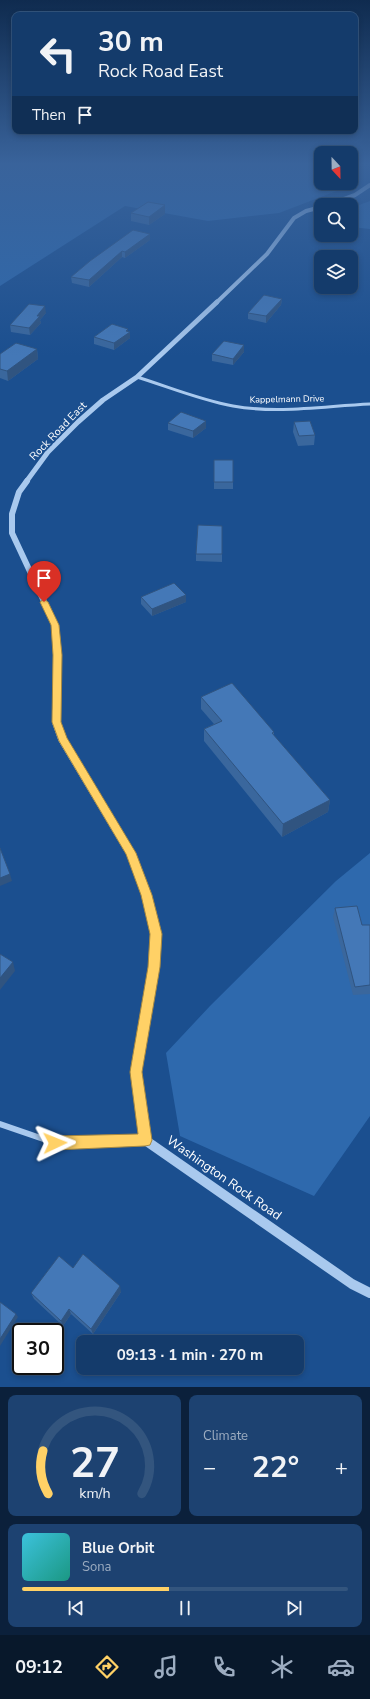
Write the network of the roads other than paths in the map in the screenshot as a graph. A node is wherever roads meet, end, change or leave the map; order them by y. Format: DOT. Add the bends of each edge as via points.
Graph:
graph roads {
  1 [pos="287,227"];
  2 [pos="137,377"];
  3 [pos="370,404"];
  4 [pos="0,1124"];
  5 [pos="145,1140"];
  6 [pos="370,1294"];
  1 -- 2 [label="street, Rock Road East" via="267,254"];
  2 -- 3 [label="street, Kappelmann Drive" via="216,401 248,407"];
  2 -- 5 [label="street, Rock Road East" via="103,400 48,452 19,492 12,514 12,533 55,625 56,722 130,853 146,895 156,934 154,967 136,1072"];
  4 -- 5 [label="street" via="55,1143"];
  5 -- 6 [label="street, Washington Rock Road"];
}
